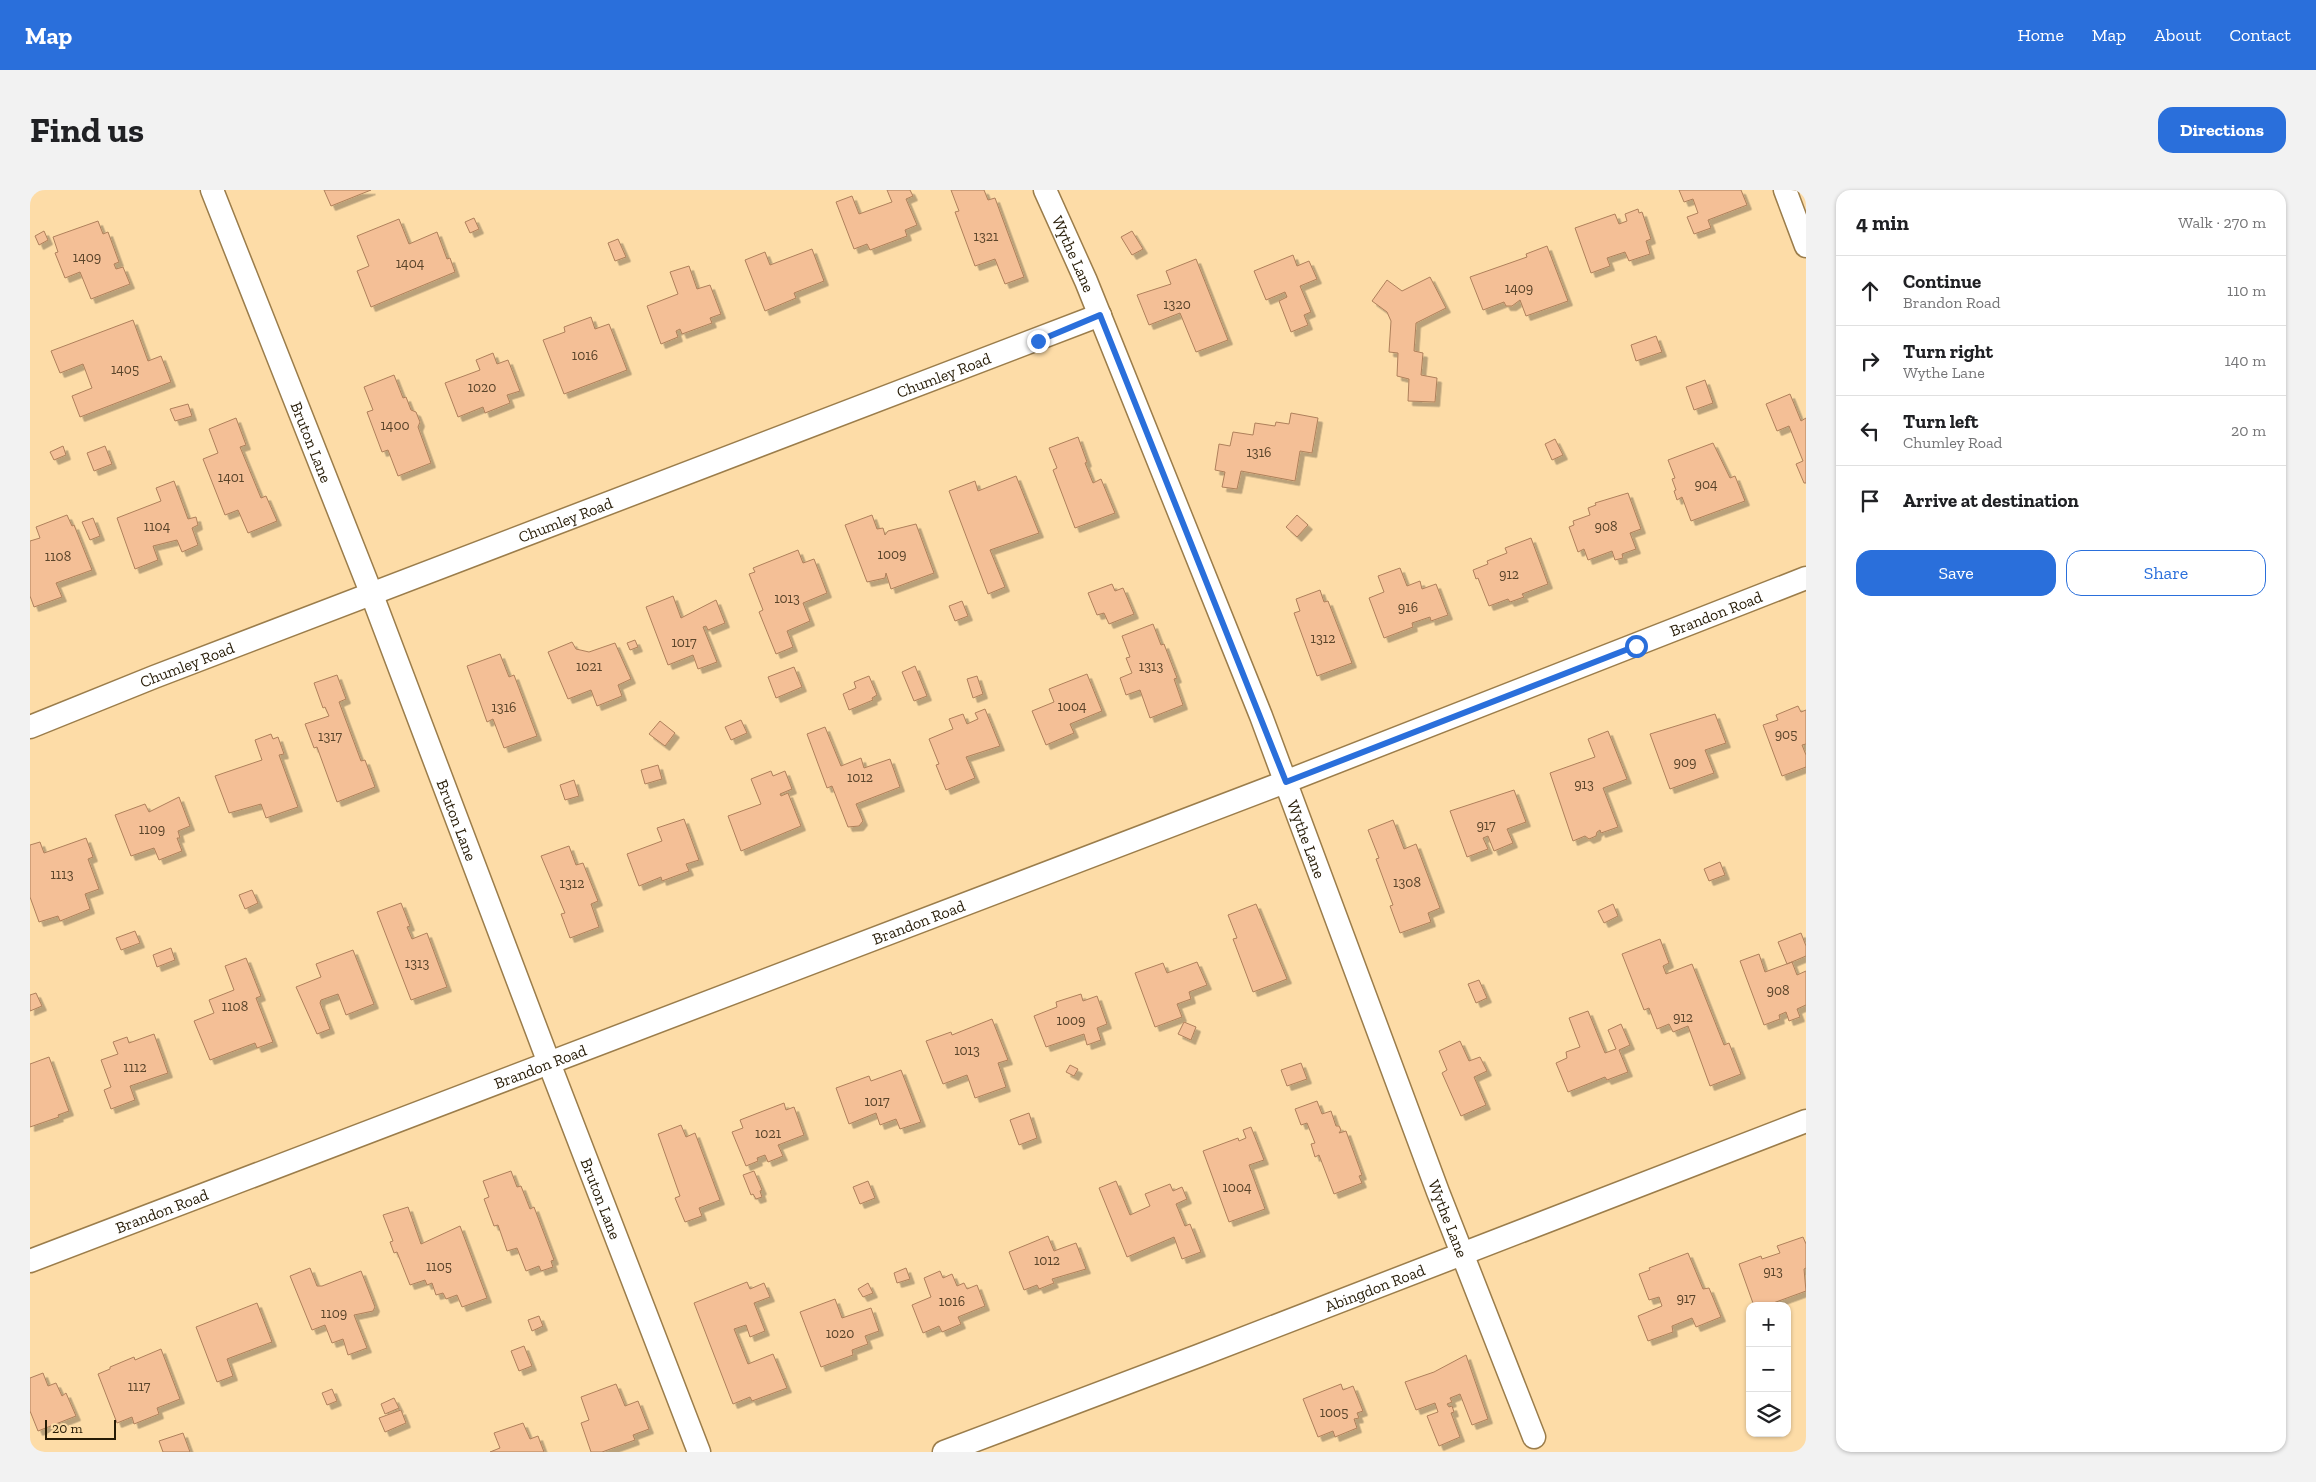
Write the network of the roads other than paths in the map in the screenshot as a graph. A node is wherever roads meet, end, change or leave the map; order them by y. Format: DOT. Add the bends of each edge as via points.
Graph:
graph roads {
  1 [pos="212,190"];
  2 [pos="1045,190"];
  3 [pos="1785,190"];
  4 [pos="1806,246"];
  5 [pos="1100,315"];
  6 [pos="1806,578"];
  7 [pos="372,595"];
  8 [pos="30,726"];
  9 [pos="1286,782"];
  10 [pos="549,1063"];
  11 [pos="1806,1121"];
  12 [pos="1463,1254"];
  13 [pos="30,1261"];
  14 [pos="1534,1437"];
  15 [pos="699,1452"];
  16 [pos="944,1452"];
  1 -- 7 [label="street, Bruton Lane"];
  2 -- 5 [label="street, Wythe Lane"];
  3 -- 4 [label="street"];
  5 -- 7 [label="street, Chumley Road"];
  5 -- 9 [label="street, Wythe Lane"];
  6 -- 9 [label="street, Brandon Road"];
  7 -- 8 [label="street, Chumley Road"];
  7 -- 10 [label="street, Bruton Lane"];
  9 -- 10 [label="street, Brandon Road"];
  9 -- 12 [label="street, Wythe Lane"];
  10 -- 13 [label="street, Brandon Road"];
  10 -- 15 [label="street, Bruton Lane"];
  11 -- 12 [label="street, Abingdon Road"];
  12 -- 14 [label="street, Wythe Lane"];
  12 -- 16 [label="street, Abingdon Road"];
}
